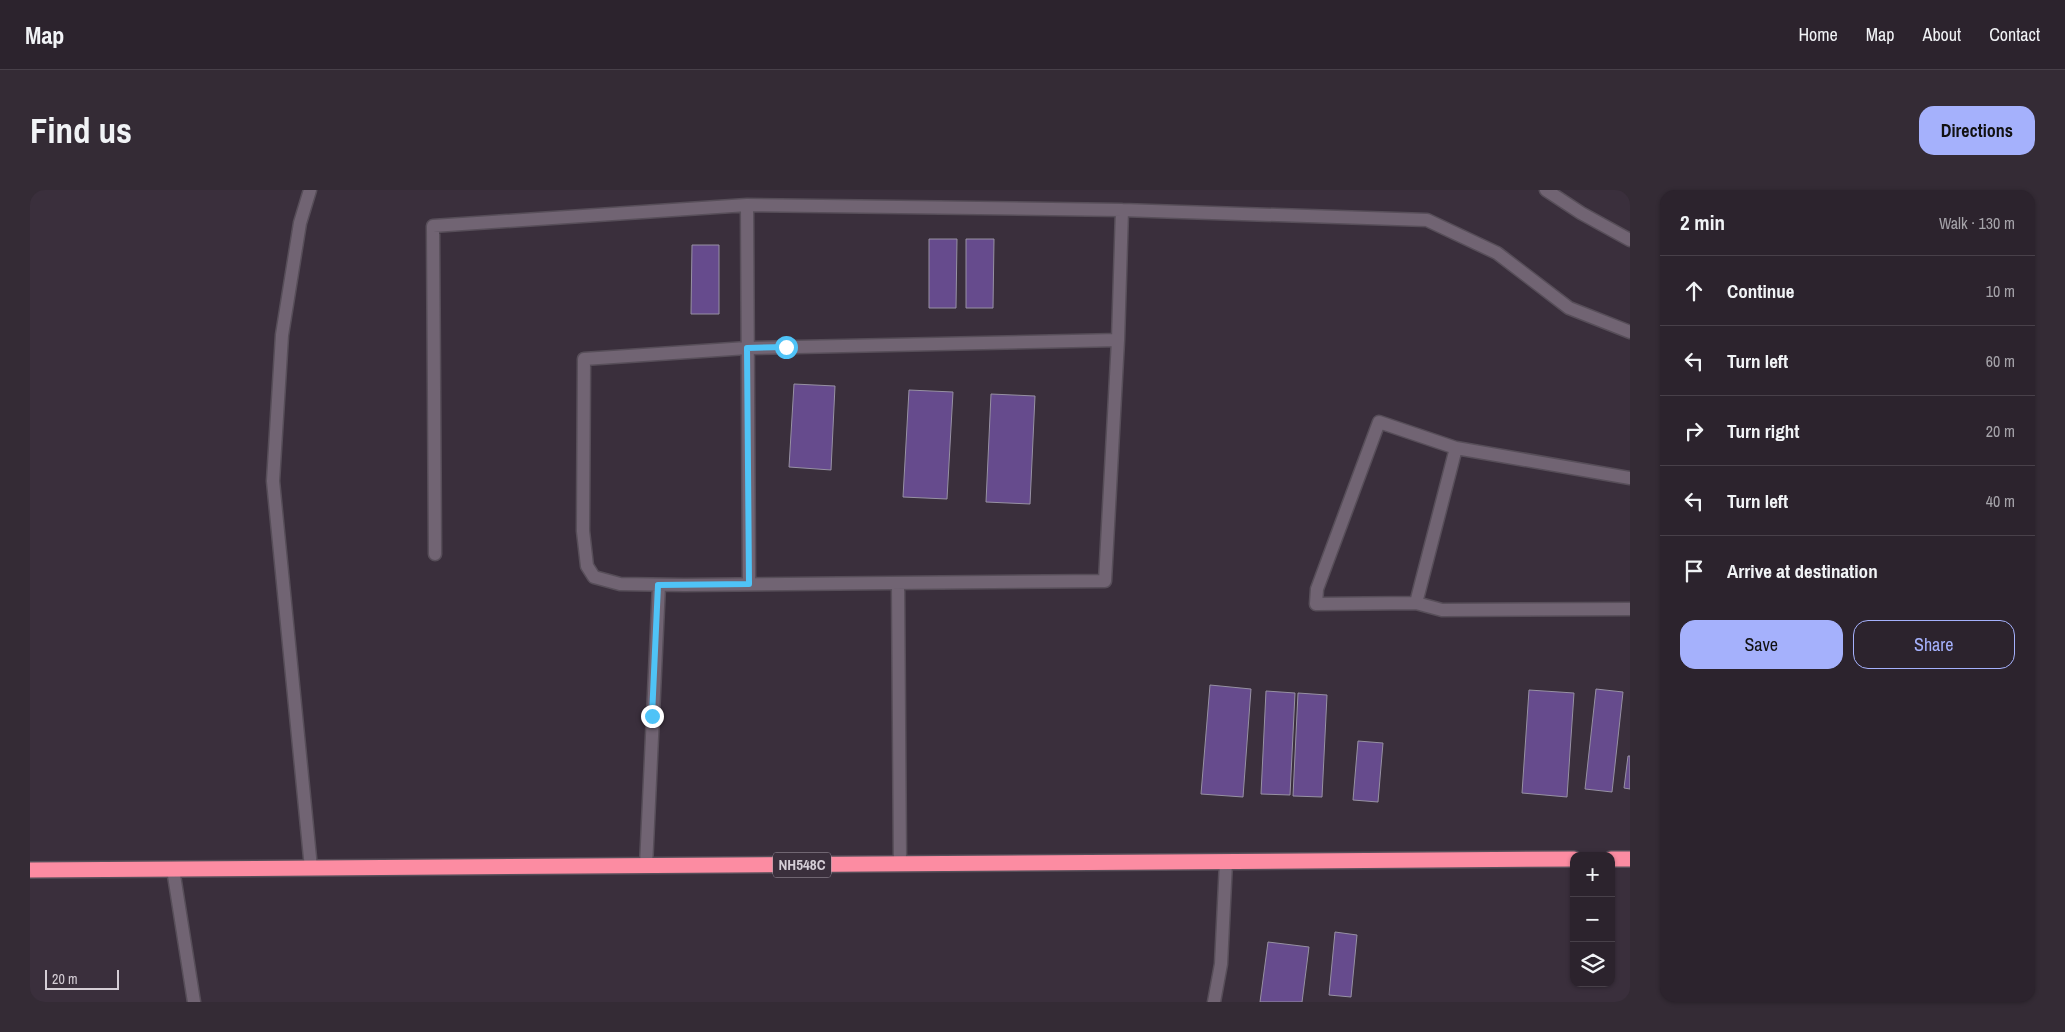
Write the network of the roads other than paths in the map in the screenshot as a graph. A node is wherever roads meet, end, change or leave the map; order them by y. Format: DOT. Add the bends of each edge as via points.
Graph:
graph roads {
  1 [pos="310,190"];
  2 [pos="1546,190"];
  3 [pos="747,205"];
  4 [pos="1122,210"];
  5 [pos="1630,240"];
  6 [pos="1630,332"];
  7 [pos="1118,340"];
  8 [pos="747,348"];
  9 [pos="1456,448"];
  10 [pos="1630,478"];
  11 [pos="435,554"];
  12 [pos="898,583"];
  13 [pos="749,584"];
  14 [pos="658,585"];
  15 [pos="1416,603"];
  16 [pos="1630,609"];
  17 [pos="1570,859"];
  18 [pos="1615,859"];
  19 [pos="1630,859"];
  20 [pos="1226,862"];
  21 [pos="900,864"];
  22 [pos="646,866"];
  23 [pos="311,868"];
  24 [pos="172,869"];
  25 [pos="30,870"];
  26 [pos="194,1002"];
  27 [pos="1214,1002"];
  1 -- 23 [label="street" via="300,223 282,335 273,481"];
  2 -- 5 [label="street"];
  3 -- 4 [label="street"];
  3 -- 8 [label="street"];
  3 -- 11 [label="street" via="433,226"];
  4 -- 6 [label="street" via="1427,220 1497,253 1569,308"];
  4 -- 7 [label="street"];
  7 -- 8 [label="street"];
  7 -- 12 [label="street" via="1105,581"];
  8 -- 13 [label="street"];
  8 -- 14 [label="street" via="584,360 583,531 587,566 594,578 620,584"];
  9 -- 10 [label="street"];
  9 -- 15 [label="street"];
  9 -- 15 [label="street" via="1380,422 1317,589 1316,604"];
  12 -- 13 [label="street"];
  12 -- 21 [label="street"];
  13 -- 14 [label="street"];
  14 -- 22 [label="street"];
  15 -- 16 [label="street" via="1442,610"];
  17 -- 20 [label="highway, NH548C"];
  18 -- 19 [label="highway"];
  20 -- 21 [label="highway, NH548C"];
  20 -- 27 [label="street" via="1221,964"];
  21 -- 22 [label="highway, NH548C"];
  22 -- 23 [label="highway, NH548C"];
  23 -- 24 [label="highway, NH548C"];
  24 -- 25 [label="highway, NH548C"];
  24 -- 26 [label="street"];
}
